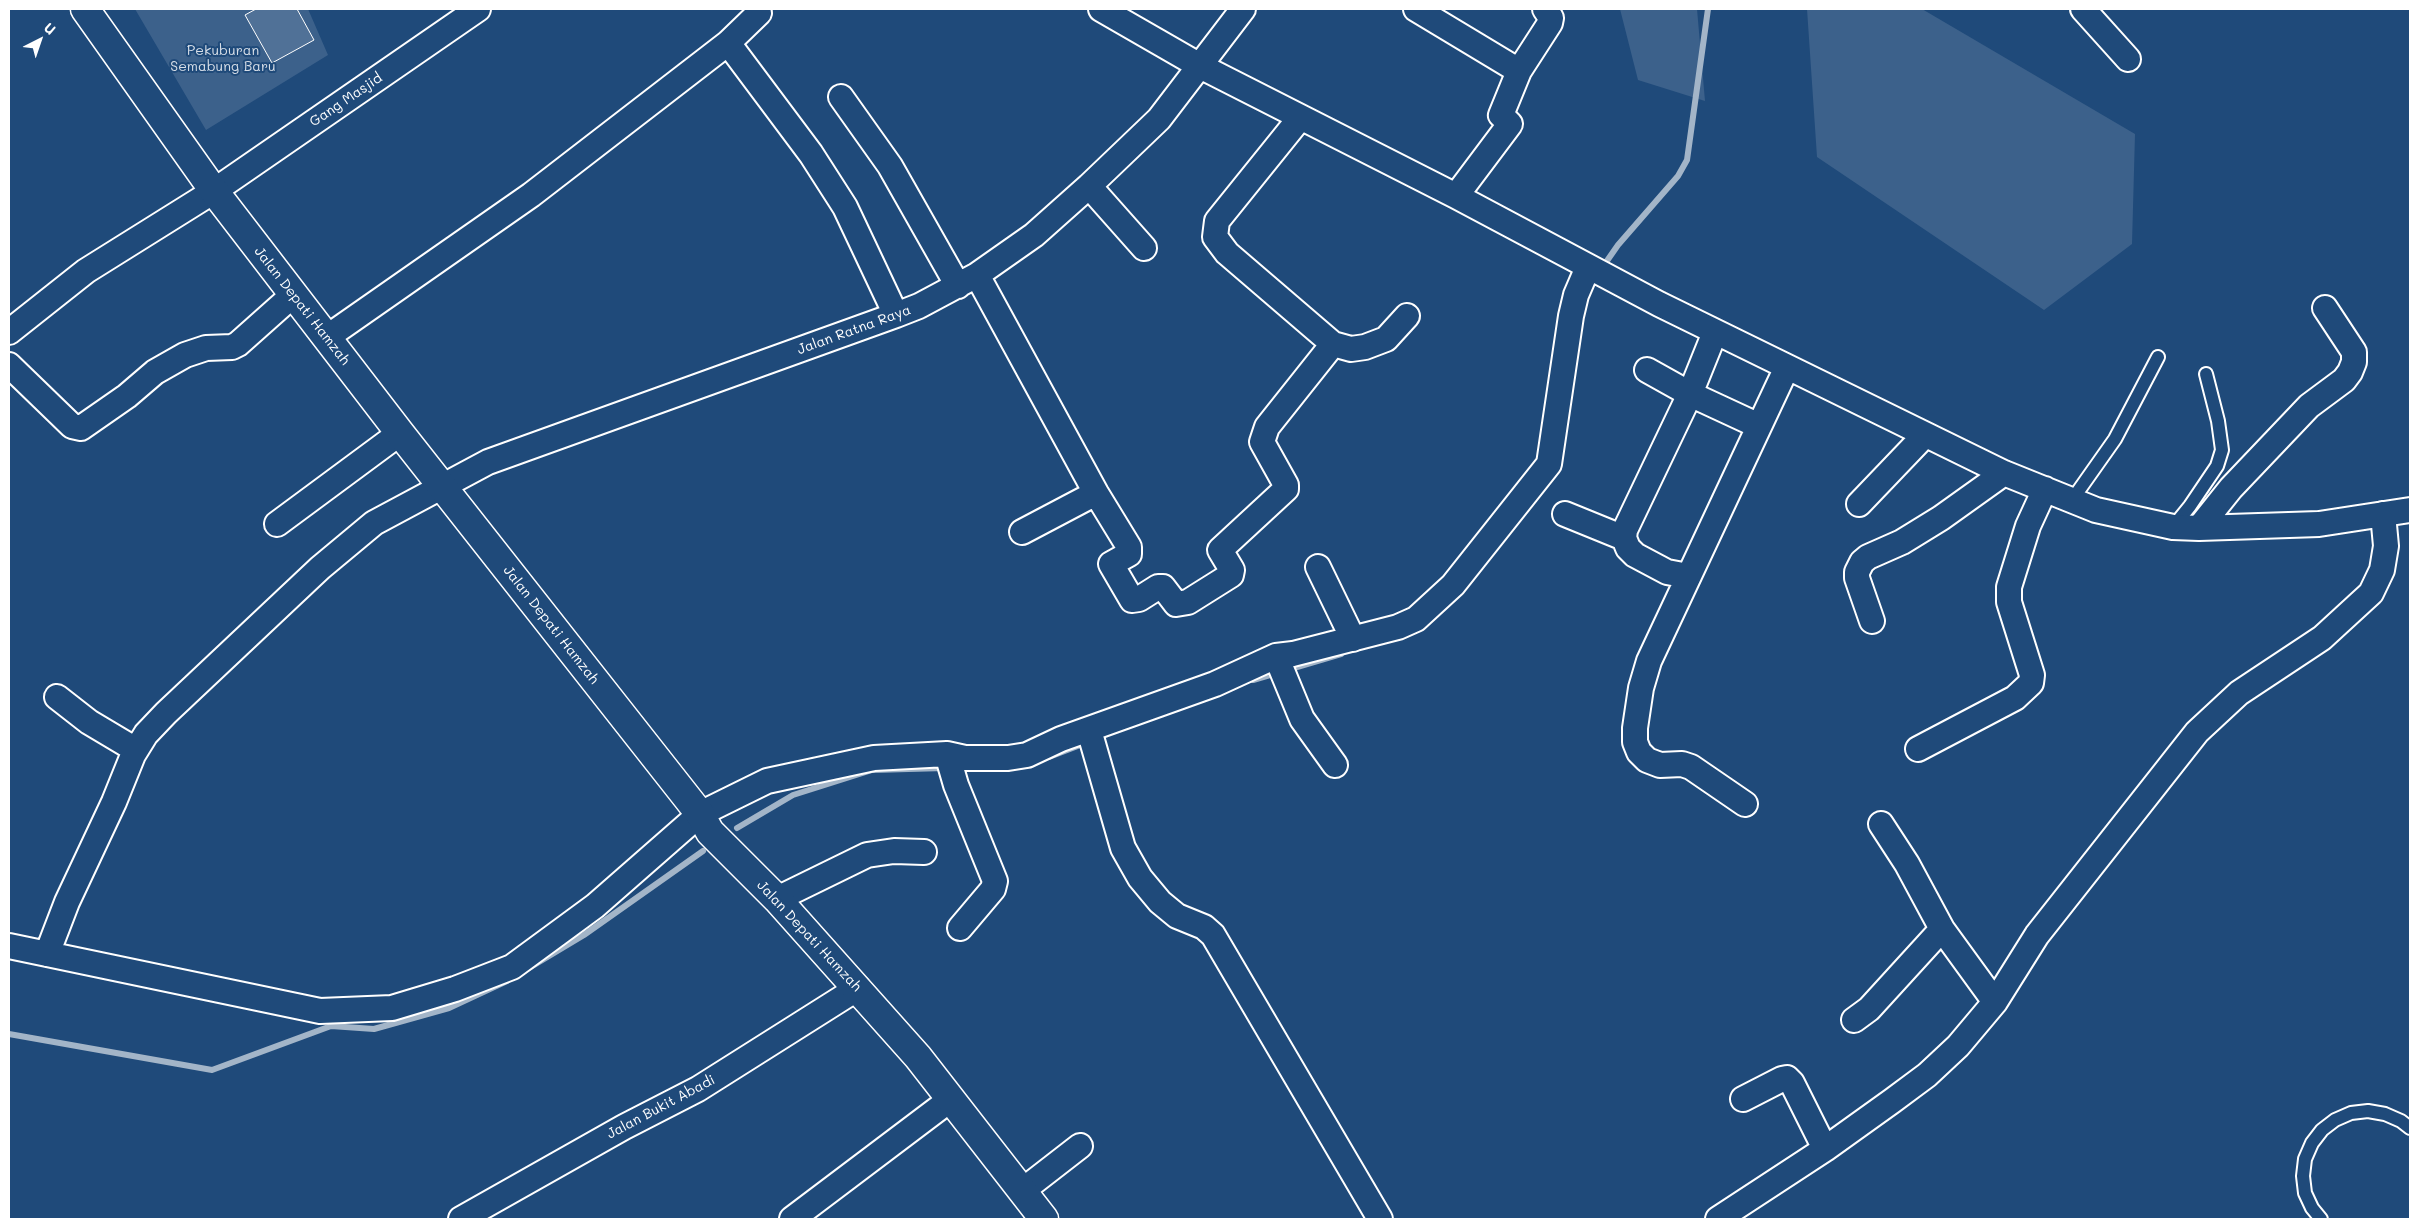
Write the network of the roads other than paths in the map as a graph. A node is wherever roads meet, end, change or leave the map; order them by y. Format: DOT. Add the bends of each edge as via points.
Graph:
graph roads {
  1 [pos="85,9"];
  2 [pos="478,9"];
  3 [pos="756,9"];
  4 [pos="1101,9"];
  5 [pos="1243,9"];
  6 [pos="1416,9"];
  7 [pos="1545,9"];
  8 [pos="2083,9"];
  9 [pos="728,43"];
  10 [pos="2128,59"];
  11 [pos="1200,66"];
  12 [pos="1519,70"];
  13 [pos="841,96"];
  14 [pos="1300,118"];
  15 [pos="1089,186"];
  16 [pos="214,191"];
  17 [pos="1456,196"];
  18 [pos="1144,248"];
  19 [pos="1601,274"];
  20 [pos="967,280"];
  21 [pos="293,296"];
  22 [pos="2325,308"];
  23 [pos="896,315"];
  24 [pos="1407,316"];
  25 [pos="9,332"];
  26 [pos="1716,332"];
  27 [pos="326,338"];
  28 [pos="1332,344"];
  29 [pos="2158,356"];
  30 [pos="9,365"];
  31 [pos="1787,367"];
  32 [pos="1647,370"];
  33 [pos="2206,374"];
  34 [pos="1690,394"];
  35 [pos="1759,426"];
  36 [pos="400,433"];
  37 [pos="1925,435"];
  38 [pos="2004,473"];
  39 [pos="442,486"];
  40 [pos="2045,489"];
  41 [pos="1096,493"];
  42 [pos="2072,500"];
  43 [pos="1859,504"];
  44 [pos="2410,510"];
  45 [pos="1565,514"];
  46 [pos="2383,514"];
  47 [pos="278,524"];
  48 [pos="2173,527"];
  49 [pos="2199,528"];
  50 [pos="1022,532"];
  51 [pos="1624,538"];
  52 [pos="1318,567"];
  53 [pos="1688,576"];
  54 [pos="1872,621"];
  55 [pos="1353,639"];
  56 [pos="1278,662"];
  57 [pos="57,697"];
  58 [pos="1090,734"];
  59 [pos="1918,749"];
  60 [pos="136,750"];
  61 [pos="1335,765"];
  62 [pos="951,768"];
  63 [pos="1745,804"];
  64 [pos="700,814"];
  65 [pos="1881,824"];
  66 [pos="924,852"];
  67 [pos="777,899"];
  68 [pos="960,928"];
  69 [pos="1942,929"];
  70 [pos="9,946"];
  71 [pos="47,954"];
  72 [pos="858,988"];
  73 [pos="1994,1002"];
  74 [pos="1854,1020"];
  75 [pos="951,1099"];
  76 [pos="1744,1099"];
  77 [pos="2410,1128"];
  78 [pos="1080,1146"];
  79 [pos="1825,1149"];
  80 [pos="1022,1191"];
  81 [pos="472,1216"];
  82 [pos="792,1219"];
  83 [pos="1044,1219"];
  84 [pos="1380,1219"];
  85 [pos="1718,1219"];
  86 [pos="2321,1219"];
  1 -- 16 [label="main road, Jalan Depati Hamzah"];
  2 -- 16 [label="street, Gang Masjid"];
  3 -- 9 [label="street" via="759,13"];
  4 -- 11 [label="street"];
  5 -- 11 [label="street, Jalan Ratna Raya"];
  6 -- 12 [label="street"];
  7 -- 12 [label="street" via="1550,23"];
  8 -- 10 [label="street"];
  9 -- 23 [label="street" via="811,154 845,207"];
  9 -- 27 [label="street" via="531,195"];
  11 -- 14 [label="street"];
  11 -- 15 [label="street, Jalan Ratna Raya" via="1159,118"];
  12 -- 17 [label="street" via="1501,115 1510,124"];
  13 -- 20 [label="street"];
  14 -- 17 [label="street"];
  14 -- 28 [label="street" via="1217,221 1215,237 1227,253"];
  15 -- 18 [label="street"];
  15 -- 20 [label="street, Jalan Ratna Raya" via="1034,235"];
  16 -- 21 [label="main road, Jalan Depati Hamzah"];
  16 -- 25 [label="street, Gang Masjid" via="86,271"];
  17 -- 19 [label="street"];
  19 -- 26 [label="street"];
  19 -- 55 [label="street" via="1576,295 1549,464 1542,475 1452,585 1429,608 1416,619 1398,627"];
  20 -- 23 [label="street, Jalan Ratna Raya"];
  20 -- 41 [label="street"];
  21 -- 27 [label="main road, Jalan Depati Hamzah"];
  21 -- 30 [label="street" via="238,344 206,348 185,355 155,372 82,428 72,426"];
  22 -- 49 [label="street" via="2354,352 2350,372 2309,406 2231,488"];
  23 -- 39 [label="street, Jalan Ratna Raya" via="497,459"];
  24 -- 28 [label="street" via="1386,339 1365,347 1351,349"];
  26 -- 31 [label="street"];
  26 -- 34 [label="street"];
  27 -- 36 [label="main road, Jalan Depati Hamzah"];
  28 -- 41 [label="street" via="1267,427 1262,442 1286,489 1220,550 1232,570 1231,575 1195,598 1176,604 1163,586 1132,600 1111,564 1129,554 1130,547"];
  29 -- 42 [label="lane" via="2115,439"];
  31 -- 35 [label="street"];
  31 -- 37 [label="street"];
  32 -- 34 [label="street"];
  33 -- 48 [label="lane" via="2222,450 2217,466"];
  34 -- 35 [label="street"];
  34 -- 51 [label="street"];
  35 -- 53 [label="street"];
  36 -- 39 [label="main road, Jalan Depati Hamzah"];
  36 -- 47 [label="street"];
  37 -- 38 [label="street"];
  37 -- 43 [label="street"];
  38 -- 40 [label="street"];
  38 -- 54 [label="street" via="1941,518 1862,562 1857,578"];
  39 -- 60 [label="street, Jalan Ratna Raya" via="374,523 320,568 166,713"];
  39 -- 64 [label="main road, Jalan Depati Hamzah"];
  40 -- 42 [label="street"];
  40 -- 59 [label="street" via="2026,533 2009,587 2009,602 2032,675 2031,684 2015,698"];
  41 -- 50 [label="street"];
  42 -- 48 [label="street" via="2096,510"];
  44 -- 46 [label="street"];
  45 -- 51 [label="street"];
  46 -- 49 [label="street" via="2319,524"];
  46 -- 73 [label="street" via="2386,546 2382,570 2370,593 2322,638 2239,693 2197,732 2036,934"];
  48 -- 49 [label="street"];
  51 -- 53 [label="street" via="1628,548 1650,564 1667,572"];
  52 -- 55 [label="street"];
  53 -- 63 [label="street" via="1644,675 1635,742 1647,760 1660,765 1691,767"];
  55 -- 56 [label="street"];
  56 -- 58 [label="street"];
  56 -- 61 [label="street" via="1302,719"];
  57 -- 60 [label="street" via="89,722"];
  58 -- 62 [label="street" via="1061,739 1027,755 965,758"];
  58 -- 84 [label="street" via="1124,848 1140,878 1177,916 1204,927 1213,935"];
  60 -- 71 [label="street, Jalan Ratna Raya"];
  62 -- 64 [label="street" via="874,758 767,781"];
  62 -- 68 [label="street" via="995,880 993,889"];
  64 -- 67 [label="main road, Jalan Depati Hamzah" via="710,832"];
  64 -- 71 [label="street" via="594,906 512,967 392,1008 320,1011"];
  65 -- 69 [label="street" via="1895,842"];
  66 -- 67 [label="street" via="866,855"];
  67 -- 72 [label="main road, Jalan Depati Hamzah"];
  69 -- 73 [label="street"];
  69 -- 74 [label="street" via="1869,1009"];
  70 -- 71 [label="street"];
  72 -- 75 [label="main road, Jalan Depati Hamzah"];
  72 -- 81 [label="street, Jalan Bukit Abadi" via="698,1089 624,1127"];
  73 -- 79 [label="street" via="1935,1068"];
  75 -- 80 [label="main road, Jalan Depati Hamzah"];
  75 -- 82 [label="street"];
  76 -- 79 [label="street" via="1788,1078"];
  77 -- 86 [label="lane" via="2385,1114 2368,1111 2336,1120 2322,1130 2309,1151 2303,1176 2312,1208"];
  78 -- 80 [label="street"];
  79 -- 85 [label="street"];
  80 -- 83 [label="main road, Jalan Depati Hamzah"];
}
